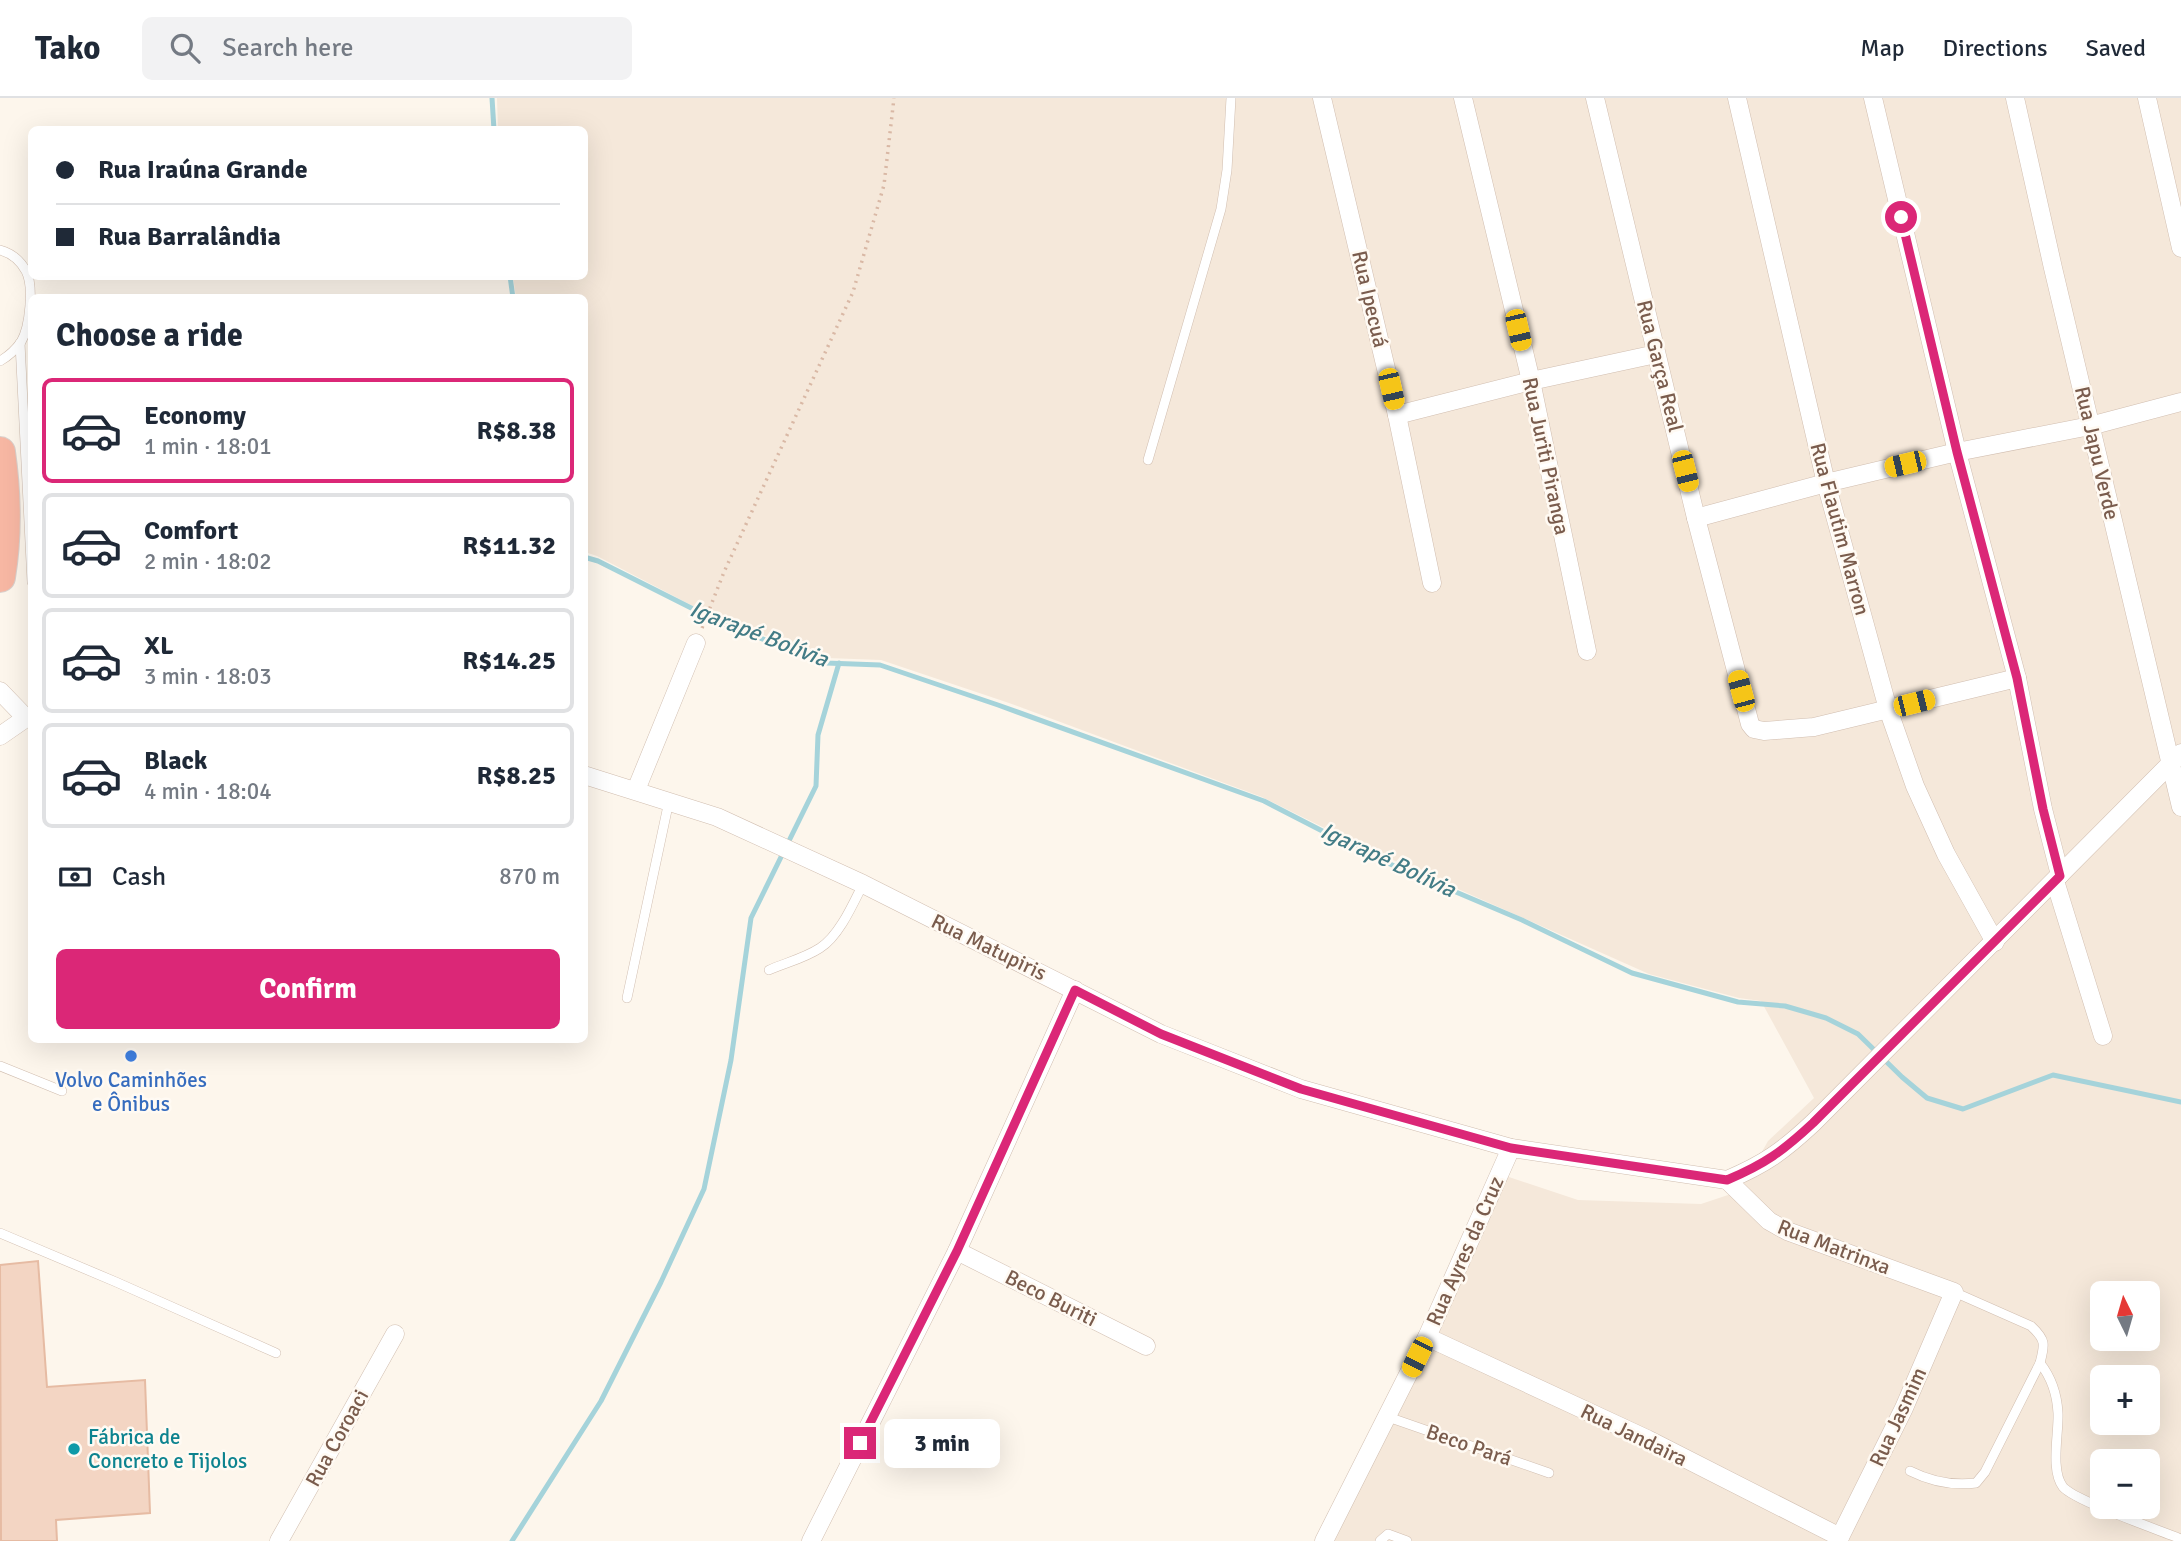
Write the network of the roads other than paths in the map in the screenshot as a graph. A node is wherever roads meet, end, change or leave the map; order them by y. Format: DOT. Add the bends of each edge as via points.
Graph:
graph roads {
  1 [pos="1231,98"];
  2 [pos="1322,98"];
  3 [pos="1463,98"];
  4 [pos="1595,98"];
  5 [pos="1737,98"];
  6 [pos="1872,98"];
  7 [pos="2015,98"];
  8 [pos="2147,98"];
  9 [pos="2181,248"];
  10 [pos="0,250"];
  11 [pos="29,294"];
  12 [pos="28,321"];
  13 [pos="20,343"];
  14 [pos="1656,354"];
  15 [pos="0,361"];
  16 [pos="1531,381"];
  17 [pos="2181,402"];
  18 [pos="1397,415"];
  19 [pos="2090,426"];
  20 [pos="0,452"];
  21 [pos="1957,452"];
  22 [pos="1148,460"];
  23 [pos="3,481"];
  24 [pos="1826,483"];
  25 [pos="28,502"];
  26 [pos="1696,518"];
  27 [pos="0,577"];
  28 [pos="1432,583"];
  29 [pos="696,643"];
  30 [pos="1587,651"];
  31 [pos="2017,678"];
  32 [pos="0,691"];
  33 [pos="1888,709"];
  34 [pos="28,717"];
  35 [pos="28,719"];
  36 [pos="0,736"];
  37 [pos="2176,758"];
  38 [pos="588,776"];
  39 [pos="636,790"];
  40 [pos="669,801"];
  41 [pos="2181,807"];
  42 [pos="2058,878"];
  43 [pos="863,884"];
  44 [pos="1995,942"];
  45 [pos="769,970"];
  46 [pos="1075,990"];
  47 [pos="627,998"];
  48 [pos="2103,1036"];
  49 [pos="0,1066"];
  50 [pos="62,1091"];
  51 [pos="1511,1148"];
  52 [pos="1727,1180"];
  53 [pos="0,1233"];
  54 [pos="957,1251"];
  55 [pos="1954,1292"];
  56 [pos="395,1334"];
  57 [pos="1427,1337"];
  58 [pos="1146,1346"];
  59 [pos="276,1353"];
  60 [pos="2040,1363"];
  61 [pos="1388,1417"];
  62 [pos="1910,1471"];
  63 [pos="1549,1473"];
  64 [pos="1839,1539"];
  65 [pos="2181,1539"];
  66 [pos="814,1540"];
  67 [pos="279,1541"];
  68 [pos="1324,1541"];
  69 [pos="1380,1541"];
  70 [pos="1407,1541"];
  1 -- 22 [label="lane" via="1221,209"];
  2 -- 18 [label="street, Rua Ipecuá"];
  3 -- 16 [label="street, Rua Juriti Piranga"];
  4 -- 14 [label="street, Rua Garça Real"];
  5 -- 24 [label="street, Rua Flautim Marron"];
  6 -- 21 [label="street"];
  7 -- 19 [label="street, Rua Japu Verde"];
  8 -- 9 [label="street"];
  10 -- 11 [label="lane" via="18,260 27,272"];
  12 -- 13 [label="lane"];
  13 -- 15 [label="lane"];
  13 -- 25 [label="lane"];
  14 -- 16 [label="street"];
  14 -- 26 [label="street, Rua Garça Real"];
  16 -- 18 [label="street"];
  16 -- 30 [label="street, Rua Juriti Piranga"];
  17 -- 19 [label="street"];
  18 -- 28 [label="street, Rua Ipecuá"];
  19 -- 21 [label="street"];
  19 -- 37 [label="street, Rua Japu Verde"];
  20 -- 23 [label="highway"];
  21 -- 24 [label="street"];
  21 -- 31 [label="street"];
  23 -- 27 [label="highway"];
  24 -- 26 [label="street"];
  24 -- 33 [label="street, Rua Flautim Marron"];
  26 -- 33 [label="street, Rua Garça Real" via="1754,729 1814,727"];
  29 -- 39 [label="street"];
  31 -- 33 [label="street"];
  31 -- 42 [label="street"];
  32 -- 34 [label="street"];
  33 -- 44 [label="street, Rua Flautim Marron" via="1915,786"];
  35 -- 36 [label="street"];
  37 -- 41 [label="street, Rua Japu Verde"];
  37 -- 42 [label="street"];
  38 -- 39 [label="street, Rua Matupiris"];
  39 -- 40 [label="street, Rua Matupiris"];
  40 -- 43 [label="street, Rua Matupiris" via="717,817"];
  40 -- 47 [label="lane"];
  42 -- 44 [label="street"];
  42 -- 48 [label="street"];
  43 -- 45 [label="lane" via="830,939"];
  43 -- 46 [label="street, Rua Matupiris"];
  44 -- 52 [label="street" via="1786,1148"];
  46 -- 51 [label="street, Rua Matupiris" via="1161,1034 1301,1089"];
  46 -- 54 [label="street"];
  49 -- 50 [label="lane"];
  51 -- 52 [label="street, Rua Matupiris"];
  51 -- 57 [label="street, Rua Ayres da Cruz"];
  52 -- 55 [label="street, Rua Matrinxa" via="1769,1222 1787,1231"];
  53 -- 59 [label="lane"];
  54 -- 58 [label="street, Beco Buriti"];
  54 -- 66 [label="street"];
  55 -- 60 [label="lane" via="2031,1326 2045,1346"];
  55 -- 64 [label="street, Rua Jasmim" via="1904,1408"];
  56 -- 67 [label="street, Rua Coroaci"];
  57 -- 61 [label="street, Rua Ayres da Cruz"];
  57 -- 64 [label="street, Rua Jandaira" via="1647,1439"];
  60 -- 62 [label="lane" via="1976,1483 1947,1484"];
  60 -- 65 [label="lane" via="2055,1391 2058,1474 2064,1488"];
  61 -- 63 [label="lane, Beco Pará"];
  61 -- 68 [label="street, Rua Ayres da Cruz"];
  69 -- 70 [label="lane" via="1388,1534"];
}
